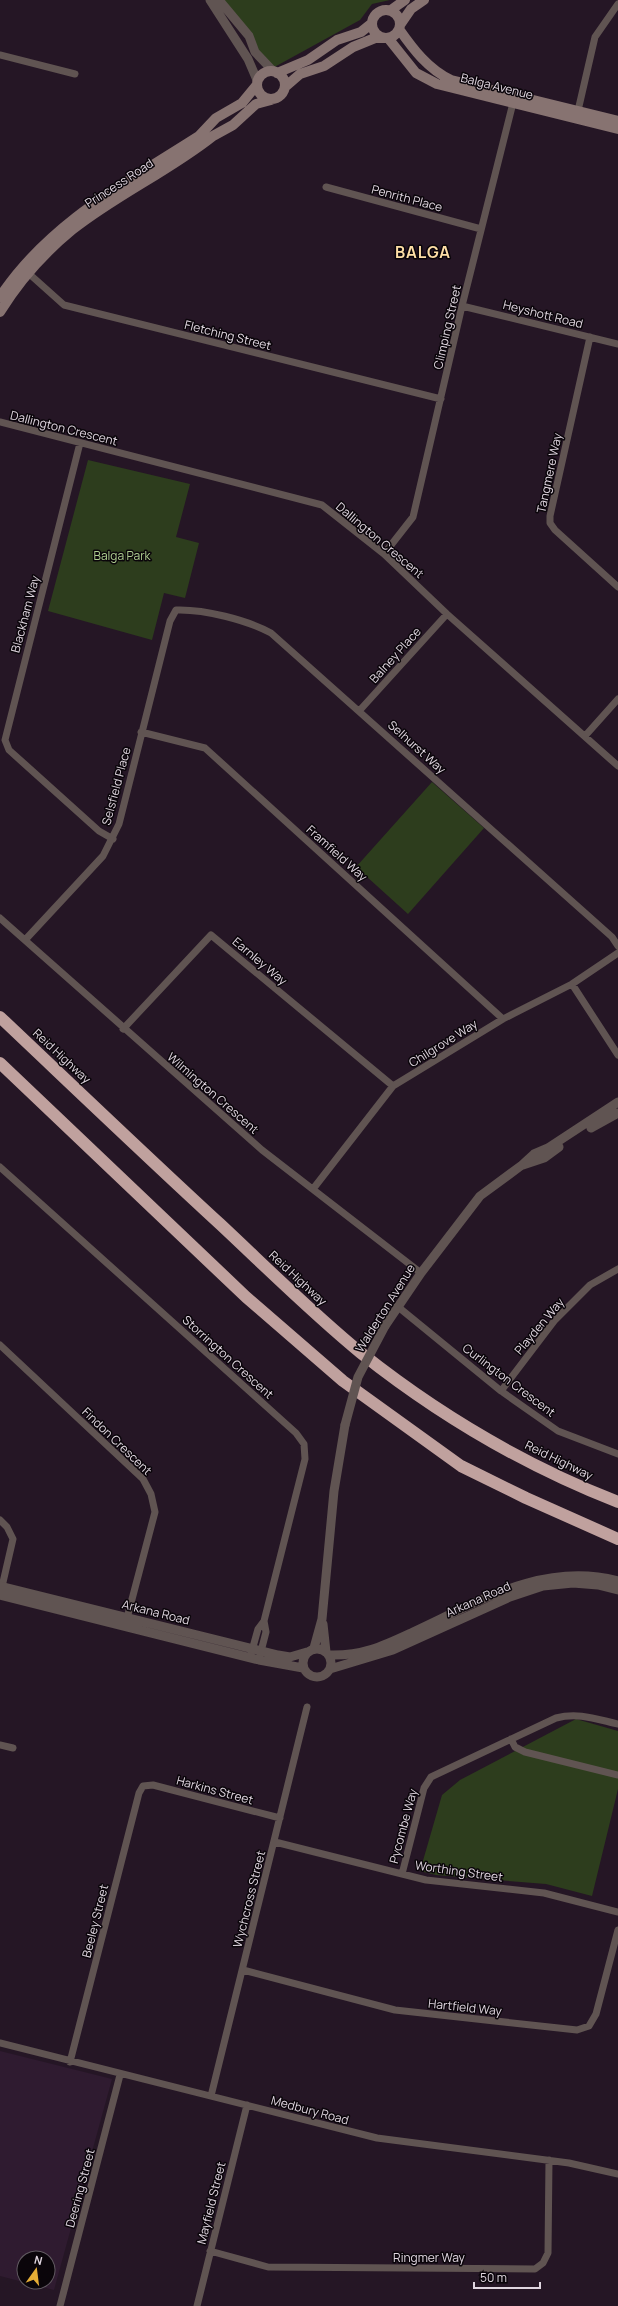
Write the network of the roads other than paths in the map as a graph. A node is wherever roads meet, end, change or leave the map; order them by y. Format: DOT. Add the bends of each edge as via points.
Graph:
graph roads {
  1 [pos="210,0"];
  2 [pos="219,0"];
  3 [pos="406,0"];
  4 [pos="424,0"];
  5 [pos="618,4"];
  6 [pos="391,10"];
  7 [pos="371,24"];
  8 [pos="400,27"];
  9 [pos="386,38"];
  10 [pos="0,55"];
  11 [pos="275,72"];
  12 [pos="75,74"];
  13 [pos="257,83"];
  14 [pos="285,87"];
  15 [pos="271,100"];
  16 [pos="514,100"];
  17 [pos="577,115"];
  18 [pos="618,121"];
  19 [pos="618,129"];
  20 [pos="326,187"];
  21 [pos="482,229"];
  22 [pos="25,271"];
  23 [pos="0,297"];
  24 [pos="462,306"];
  25 [pos="0,312"];
  26 [pos="590,337"];
  27 [pos="618,344"];
  28 [pos="441,399"];
  29 [pos="0,422"];
  30 [pos="80,443"];
  31 [pos="384,554"];
  32 [pos="618,587"];
  33 [pos="176,610"];
  34 [pos="447,614"];
  35 [pos="618,699"];
  36 [pos="360,710"];
  37 [pos="141,732"];
  38 [pos="585,736"];
  39 [pos="618,766"];
  40 [pos="113,839"];
  41 [pos="0,918"];
  42 [pos="25,940"];
  43 [pos="618,946"];
  44 [pos="618,953"];
  45 [pos="572,984"];
  46 [pos="0,1017"];
  47 [pos="503,1019"];
  48 [pos="123,1029"];
  49 [pos="618,1055"];
  50 [pos="0,1063"];
  51 [pos="393,1086"];
  52 [pos="618,1102"];
  53 [pos="618,1113"];
  54 [pos="576,1134"];
  55 [pos="0,1167"];
  56 [pos="313,1190"];
  57 [pos="618,1269"];
  58 [pos="421,1273"];
  59 [pos="397,1306"];
  60 [pos="0,1345"];
  61 [pos="501,1391"];
  62 [pos="618,1454"];
  63 [pos="618,1502"];
  64 [pos="0,1520"];
  65 [pos="618,1539"];
  66 [pos="618,1581"];
  67 [pos="0,1590"];
  68 [pos="618,1590"];
  69 [pos="322,1619"];
  70 [pos="126,1622"];
  71 [pos="311,1650"];
  72 [pos="256,1654"];
  73 [pos="328,1654"];
  74 [pos="303,1668"];
  75 [pos="330,1669"];
  76 [pos="307,1707"];
  77 [pos="618,1724"];
  78 [pos="511,1739"];
  79 [pos="0,1745"];
  80 [pos="13,1748"];
  81 [pos="618,1775"];
  82 [pos="144,1786"];
  83 [pos="280,1818"];
  84 [pos="275,1842"];
  85 [pos="402,1874"];
  86 [pos="618,1912"];
  87 [pos="618,1930"];
  88 [pos="243,1970"];
  89 [pos="0,2043"];
  90 [pos="70,2062"];
  91 [pos="120,2075"];
  92 [pos="211,2096"];
  93 [pos="247,2105"];
  94 [pos="549,2160"];
  95 [pos="618,2174"];
  96 [pos="210,2251"];
  97 [pos="60,2306"];
  98 [pos="197,2306"];
  1 -- 13 [label="street" via="254,69"];
  2 -- 11 [label="street" via="249,36 255,52"];
  3 -- 6 [label="main road"];
  4 -- 8 [label="main road" via="416,5"];
  5 -- 17 [label="street" via="594,37"];
  6 -- 7 [label="main road" via="384,9 378,12"];
  6 -- 8 [label="main road" via="398,16"];
  7 -- 9 [label="main road" via="375,33"];
  7 -- 11 [label="main road" via="361,32 337,40 308,60"];
  8 -- 9 [label="main road" via="393,36"];
  8 -- 16 [label="main road, Balga Avenue" via="417,54 444,76"];
  9 -- 14 [label="main road" via="375,38 353,47 324,66 300,74"];
  9 -- 16 [label="main road, Balga Avenue" via="423,78 444,87"];
  10 -- 12 [label="street"];
  11 -- 13 [label="main road" via="264,73"];
  11 -- 14 [label="main road" via="283,78"];
  13 -- 15 [label="main road" via="259,94"];
  13 -- 22 [label="main road, Princess Road" via="242,103 220,116 199,136 66,224"];
  14 -- 15 [label="main road" via="279,97"];
  15 -- 22 [label="main road, Princess Road" via="256,104 233,125 88,219"];
  16 -- 17 [label="main road, Balga Avenue"];
  16 -- 21 [label="street, Climping Street"];
  17 -- 18 [label="main road, Balga Avenue"];
  17 -- 19 [label="main road, Balga Avenue"];
  20 -- 21 [label="street, Penrith Place"];
  21 -- 24 [label="street, Climping Street"];
  22 -- 23 [label="main road, Princess Road"];
  22 -- 25 [label="main road, Princess Road"];
  22 -- 28 [label="street, Fletching Street" via="64,305"];
  24 -- 26 [label="street, Heyshott Road"];
  24 -- 28 [label="street, Climping Street"];
  26 -- 27 [label="street, Heyshott Road"];
  26 -- 32 [label="street, Tangmere Way" via="550,523 554,530"];
  28 -- 31 [label="street, Climping Street" via="413,517"];
  29 -- 30 [label="street, Dallington Crescent"];
  30 -- 31 [label="street, Dallington Crescent" via="322,505"];
  30 -- 40 [label="street, Blackham Way" via="5,740 9,750 99,830"];
  31 -- 34 [label="street, Dallington Crescent"];
  33 -- 36 [label="street, Selhurst Way" via="190,609 259,626 271,633"];
  33 -- 37 [label="street, Selsfield Place" via="170,621"];
  34 -- 36 [label="street, Balney Place"];
  34 -- 38 [label="street, Dallington Crescent"];
  35 -- 38 [label="street"];
  36 -- 43 [label="street, Selhurst Way" via="612,937"];
  37 -- 40 [label="street, Selsfield Place" via="119,824"];
  37 -- 47 [label="street, Framfield Way" via="205,748"];
  38 -- 39 [label="street, Dallington Crescent"];
  40 -- 42 [label="street, Selsfield Place" via="103,856"];
  41 -- 42 [label="street, Wilmington Crescent"];
  42 -- 48 [label="street, Wilmington Crescent"];
  44 -- 45 [label="street, Chilgrove Way"];
  45 -- 47 [label="street, Chilgrove Way"];
  45 -- 49 [label="street"];
  46 -- 63 [label="highway, Reid Highway" via="320,1317 367,1357 419,1396 475,1432 573,1484"];
  47 -- 51 [label="street, Chilgrove Way"];
  48 -- 51 [label="street, Earnley Way" via="211,935"];
  48 -- 56 [label="street, Wilmington Crescent" via="262,1150"];
  50 -- 65 [label="highway" via="246,1297 294,1341 350,1386 461,1466"];
  51 -- 56 [label="street, Chilgrove Way"];
  52 -- 54 [label="street, Walderton Avenue"];
  53 -- 54 [label="street, Walderton Avenue"];
  54 -- 58 [label="street, Walderton Avenue" via="534,1154 480,1196"];
  55 -- 72 [label="street, Storrington Crescent" via="296,1433 304,1444 305,1459 264,1621 258,1630"];
  56 -- 58 [label="street, Wilmington Crescent"];
  57 -- 61 [label="street, Playden Way" via="590,1285 555,1320"];
  58 -- 59 [label="street, Walderton Avenue"];
  59 -- 61 [label="street, Curlington Crescent"];
  59 -- 69 [label="street, Walderton Avenue, bridge" via="358,1377 345,1425 334,1491"];
  60 -- 70 [label="street, Findon Crescent" via="143,1480 151,1494 156,1512"];
  61 -- 62 [label="street, Curlington Crescent" via="558,1430"];
  64 -- 67 [label="street" via="13,1539"];
  66 -- 73 [label="street, Arkana Road" via="576,1575 532,1581 507,1589 387,1645 350,1656"];
  67 -- 70 [label="street, Arkana Road"];
  68 -- 75 [label="street, Arkana Road" via="573,1583 543,1586 510,1597 393,1650"];
  69 -- 71 [label="street, Walderton Avenue"];
  69 -- 73 [label="street, Walderton Avenue"];
  70 -- 72 [label="street, Arkana Road"];
  71 -- 72 [label="street, Arkana Road" via="290,1657"];
  71 -- 73 [label="street"];
  71 -- 74 [label="street" via="303,1657"];
  72 -- 74 [label="street, Arkana Road"];
  73 -- 75 [label="street"];
  74 -- 75 [label="street" via="308,1674 316,1677 324,1675"];
  76 -- 83 [label="street, Wychcross Street"];
  77 -- 78 [label="street, Pycombe Way" via="569,1714"];
  78 -- 81 [label="street" via="515,1747 525,1752"];
  78 -- 85 [label="street, Pycombe Way" via="431,1777 424,1788"];
  79 -- 80 [label="street"];
  82 -- 83 [label="street, Harkins Street" via="152,1785"];
  82 -- 90 [label="street, Beeley Street" via="139,1793"];
  83 -- 84 [label="street, Wychcross Street"];
  84 -- 85 [label="street, Worthing Street"];
  84 -- 88 [label="street, Wychcross Street"];
  85 -- 86 [label="street, Worthing Street" via="426,1880 544,1893"];
  87 -- 88 [label="street, Hartfield Way" via="596,2014 589,2026 577,2030 395,2010"];
  88 -- 92 [label="street, Wychcross Street"];
  89 -- 90 [label="street, Medbury Road"];
  90 -- 91 [label="street, Medbury Road"];
  91 -- 92 [label="street, Medbury Road"];
  91 -- 97 [label="street, Deering Street"];
  92 -- 93 [label="street, Medbury Road"];
  93 -- 94 [label="street, Medbury Road" via="377,2138"];
  93 -- 96 [label="street, Mayfield Street"];
  94 -- 95 [label="street, Medbury Road"];
  94 -- 96 [label="street, Ringmer Way" via="548,2253 543,2263 535,2269 268,2267"];
  96 -- 98 [label="street, Mayfield Street"];
}
